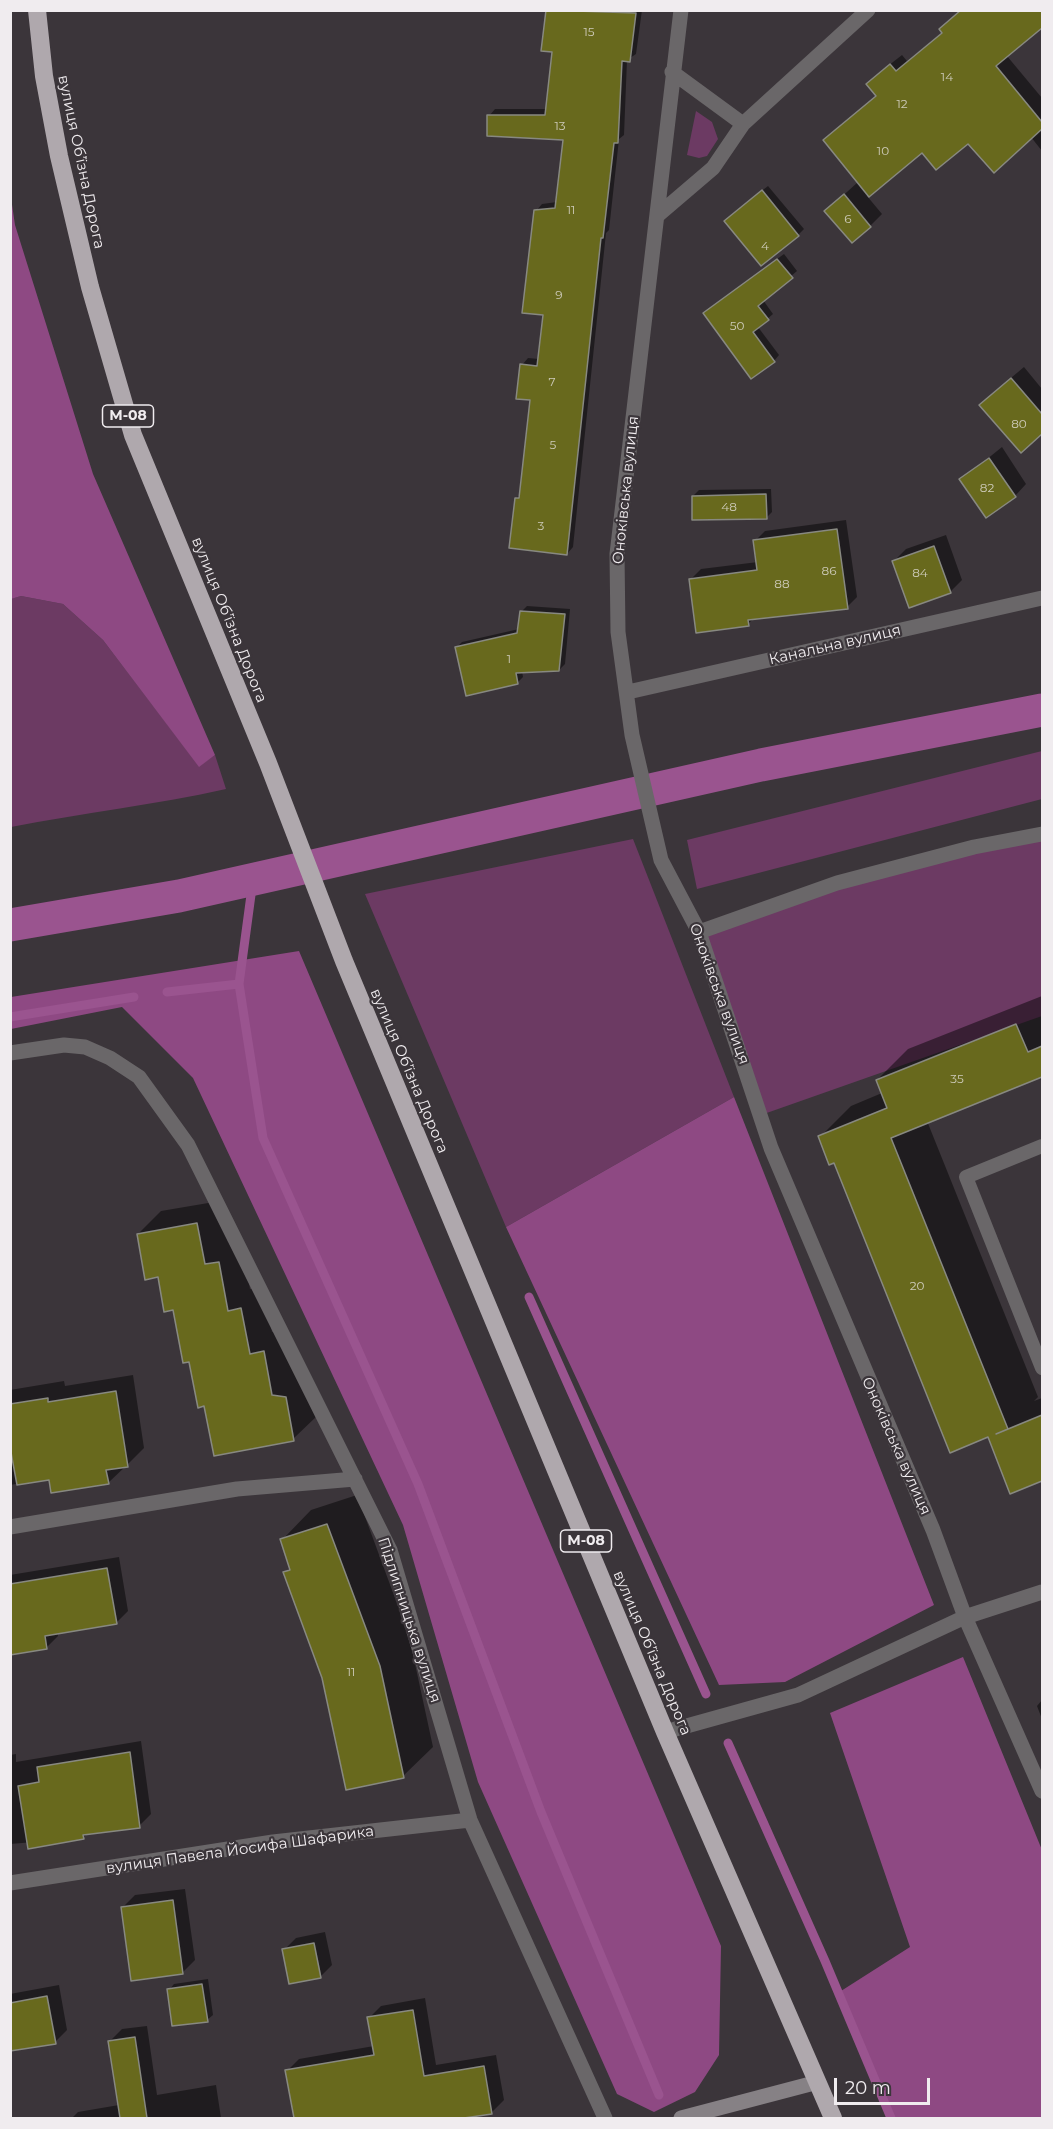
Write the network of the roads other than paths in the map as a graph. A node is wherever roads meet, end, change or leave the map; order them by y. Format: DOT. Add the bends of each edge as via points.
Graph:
graph roads {
  1 [pos="37,10"];
  2 [pos="681,10"];
  3 [pos="868,10"];
  4 [pos="672,72"];
  5 [pos="743,124"];
  6 [pos="658,215"];
  7 [pos="1042,598"];
  8 [pos="628,692"];
  9 [pos="1042,834"];
  10 [pos="699,932"];
  11 [pos="10,1053"];
  12 [pos="1042,1146"];
  13 [pos="1042,1368"];
  14 [pos="355,1479"];
  15 [pos="10,1527"];
  16 [pos="1042,1592"];
  17 [pos="964,1617"];
  18 [pos="666,1732"];
  19 [pos="1042,1791"];
  20 [pos="470,1820"];
  21 [pos="10,1883"];
  22 [pos="818,2082"];
  23 [pos="605,2118"];
  24 [pos="681,2118"];
  25 [pos="834,2118"];
  1 -- 18 [label="highway, вулиця Обʼїзна Дорога / М-08" via="59,156 90,287 133,435 344,961"];
  2 -- 4 [label="street, Оноківська вулиця"];
  3 -- 5 [label="street"];
  4 -- 5 [label="street"];
  4 -- 6 [label="street, Оноківська вулиця"];
  5 -- 6 [label="street" via="713,168"];
  6 -- 8 [label="street, Оноківська вулиця" via="617,554 618,632"];
  7 -- 8 [label="street, Канальна вулиця"];
  8 -- 10 [label="street, Оноківська вулиця" via="632,735 661,860"];
  9 -- 10 [label="street" via="974,847 837,883"];
  10 -- 17 [label="street, Оноківська вулиця" via="771,1148 933,1530"];
  11 -- 14 [label="street, Підлипницька вулиця" via="64,1045 85,1047 139,1077 188,1144"];
  12 -- 13 [label="lane" via="966,1177"];
  14 -- 15 [label="street" via="237,1489"];
  14 -- 20 [label="street, Підлипницька вулиця" via="390,1550"];
  16 -- 17 [label="street"];
  17 -- 18 [label="street" via="798,1695"];
  17 -- 19 [label="street, Оноківська вулиця"];
  18 -- 22 [label="highway, вулиця Обʼїзна Дорога / М-08"];
  20 -- 21 [label="street, вулиця Павела Йосифа Шафарика" via="273,1842"];
  20 -- 23 [label="street, Підлипницька вулиця"];
  22 -- 24 [label="street"];
  22 -- 25 [label="highway, вулиця Обʼїзна Дорога / М-08"];
}
